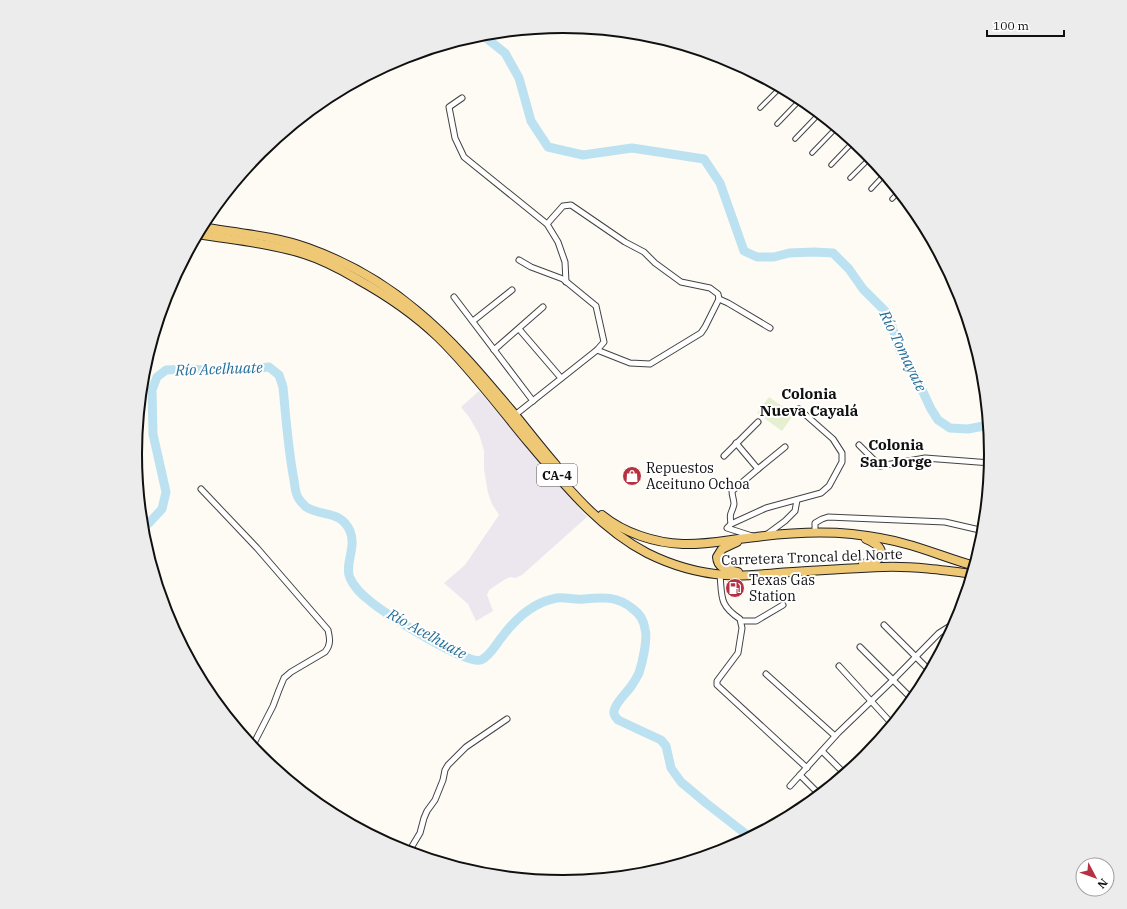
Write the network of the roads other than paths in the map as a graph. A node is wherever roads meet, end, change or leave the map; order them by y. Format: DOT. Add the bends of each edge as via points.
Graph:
graph roads {
  1 [pos="777,91"];
  2 [pos="462,98"];
  3 [pos="797,103"];
  4 [pos="760,108"];
  5 [pos="816,117"];
  6 [pos="777,124"];
  7 [pos="833,132"];
  8 [pos="795,139"];
  9 [pos="850,145"];
  10 [pos="812,153"];
  11 [pos="867,161"];
  12 [pos="830,165"];
  13 [pos="850,178"];
  14 [pos="881,178"];
  15 [pos="871,189"];
  16 [pos="896,195"];
  17 [pos="892,199"];
  18 [pos="548,224"];
  19 [pos="207,229"];
  20 [pos="204,235"];
  21 [pos="519,260"];
  22 [pos="566,282"];
  23 [pos="512,290"];
  24 [pos="454,297"];
  25 [pos="719,299"];
  26 [pos="543,307"];
  27 [pos="473,322"];
  28 [pos="770,328"];
  29 [pos="519,329"];
  30 [pos="494,350"];
  31 [pos="597,350"];
  32 [pos="561,378"];
  33 [pos="533,401"];
  34 [pos="799,409"];
  35 [pos="515,415"];
  36 [pos="758,422"];
  37 [pos="736,443"];
  38 [pos="859,445"];
  39 [pos="785,447"];
  40 [pos="724,456"];
  41 [pos="985,463"];
  42 [pos="758,469"];
  43 [pos="201,489"];
  44 [pos="797,500"];
  45 [pos="784,521"];
  46 [pos="731,524"];
  47 [pos="978,530"];
  48 [pos="792,533"];
  49 [pos="815,533"];
  50 [pos="852,534"];
  51 [pos="764,536"];
  52 [pos="750,538"];
  53 [pos="971,565"];
  54 [pos="841,569"];
  55 [pos="968,573"];
  56 [pos="720,574"];
  57 [pos="750,575"];
  58 [pos="784,605"];
  59 [pos="741,621"];
  60 [pos="884,625"];
  61 [pos="948,627"];
  62 [pos="860,647"];
  63 [pos="917,656"];
  64 [pos="839,666"];
  65 [pos="927,668"];
  66 [pos="766,674"];
  67 [pos="893,680"];
  68 [pos="909,695"];
  69 [pos="871,701"];
  70 [pos="507,719"];
  71 [pos="889,721"];
  72 [pos="835,736"];
  73 [pos="255,741"];
  74 [pos="822,751"];
  75 [pos="807,768"];
  76 [pos="842,771"];
  77 [pos="800,775"];
  78 [pos="790,786"];
  79 [pos="817,792"];
  80 [pos="411,848"];
  1 -- 4 [label="street"];
  2 -- 18 [label="street" via="449,107 455,138 464,156"];
  3 -- 6 [label="street"];
  5 -- 8 [label="street"];
  7 -- 10 [label="street"];
  9 -- 12 [label="street"];
  11 -- 13 [label="street"];
  14 -- 15 [label="street"];
  16 -- 17 [label="street"];
  18 -- 22 [label="street" via="565,262"];
  18 -- 25 [label="street" via="563,206 571,205 644,252 681,282 710,288 718,294"];
  19 -- 35 [label="main road, Carretera Troncal del Norte / CA-4" via="295,244 342,263 374,280 401,298 440,331"];
  20 -- 56 [label="main road, Carretera Troncal del Norte / CA-4" via="305,254 388,296 437,336 583,504 626,541 655,556 691,569"];
  21 -- 22 [label="street"];
  22 -- 31 [label="street" via="596,306 604,342"];
  23 -- 27 [label="street"];
  24 -- 27 [label="street"];
  25 -- 28 [label="street"];
  25 -- 31 [label="street" via="701,333 650,364 630,363"];
  26 -- 29 [label="street"];
  27 -- 30 [label="street"];
  29 -- 30 [label="street"];
  29 -- 32 [label="street"];
  30 -- 33 [label="street"];
  31 -- 32 [label="street"];
  32 -- 33 [label="street"];
  33 -- 35 [label="street"];
  34 -- 44 [label="street" via="833,439 839,446 843,458 825,490"];
  35 -- 52 [label="main road, Carretera Troncal del Norte / CA-4" via="591,506 614,523 647,538 676,544"];
  36 -- 37 [label="street"];
  37 -- 40 [label="street"];
  37 -- 42 [label="street"];
  38 -- 41 [label="street" via="880,466 925,458"];
  39 -- 42 [label="street"];
  42 -- 46 [label="street" via="732,491 734,503 729,514"];
  43 -- 73 [label="street" via="257,548 328,630 329,648 284,678"];
  44 -- 45 [label="street" via="795,511"];
  44 -- 46 [label="street" via="766,508"];
  45 -- 48 [label="street" via="784,528"];
  45 -- 51 [label="street"];
  46 -- 52 [label="street" via="727,528"];
  47 -- 49 [label="street" via="945,522 828,517 815,523"];
  48 -- 49 [label="main road, Carretera Troncal del Norte / CA-4"];
  48 -- 51 [label="main road, Carretera Troncal del Norte / CA-4"];
  49 -- 50 [label="main road, Carretera Troncal del Norte / CA-4"];
  50 -- 53 [label="main road, Carretera Troncal del Norte / CA-4" via="904,543"];
  50 -- 54 [label="main road" via="876,543 881,550 880,555 873,562"];
  51 -- 52 [label="main road, Carretera Troncal del Norte / CA-4"];
  52 -- 57 [label="main road" via="722,549 717,559 724,568"];
  54 -- 55 [label="main road, Carretera Troncal del Norte / CA-4" via="925,568"];
  54 -- 57 [label="main road, Carretera Troncal del Norte / CA-4"];
  56 -- 57 [label="main road, Carretera Troncal del Norte / CA-4"];
  56 -- 59 [label="street" via="722,600 726,608"];
  58 -- 59 [label="street" via="756,622"];
  59 -- 75 [label="street" via="738,652 717,681 717,685"];
  60 -- 63 [label="street"];
  61 -- 63 [label="street"];
  62 -- 67 [label="street"];
  63 -- 65 [label="street"];
  63 -- 67 [label="street"];
  64 -- 69 [label="street"];
  66 -- 72 [label="street"];
  67 -- 68 [label="street"];
  67 -- 69 [label="street"];
  69 -- 71 [label="street"];
  69 -- 72 [label="street"];
  70 -- 80 [label="street" via="466,747 448,765 435,800 427,811 420,833"];
  72 -- 74 [label="street"];
  74 -- 75 [label="street"];
  74 -- 76 [label="street"];
  75 -- 77 [label="street"];
  77 -- 78 [label="street"];
  77 -- 79 [label="street"];
}
